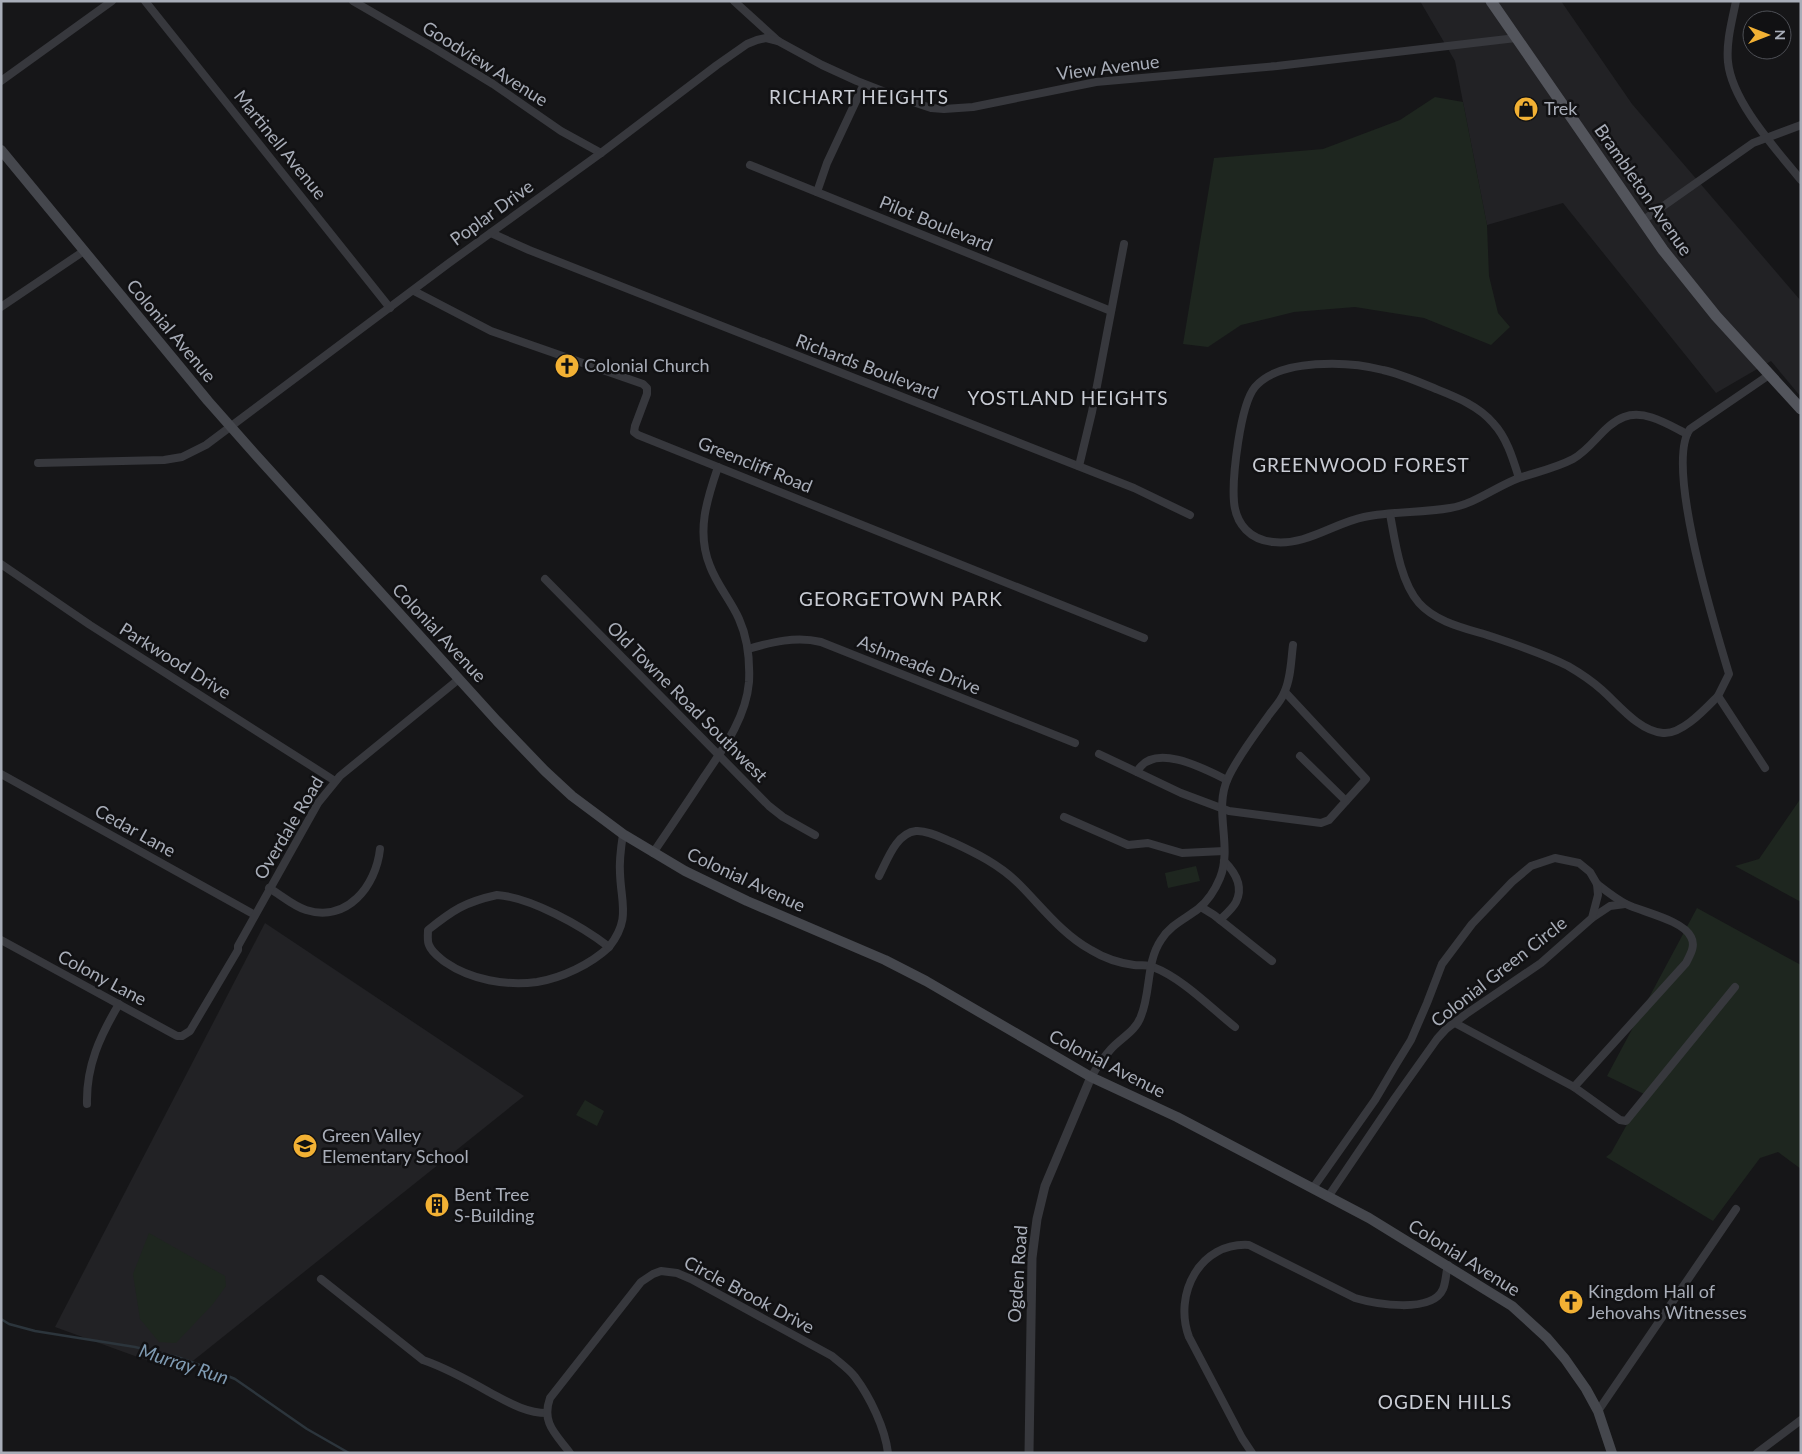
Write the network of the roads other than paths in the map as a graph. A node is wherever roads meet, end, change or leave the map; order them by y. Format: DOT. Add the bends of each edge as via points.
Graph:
graph roads {
  1 [pos="112,1"];
  2 [pos="145,1"];
  3 [pos="353,1"];
  4 [pos="734,1"];
  5 [pos="1491,1"];
  6 [pos="1736,1"];
  7 [pos="1516,38"];
  8 [pos="778,41"];
  9 [pos="1,81"];
  10 [pos="864,84"];
  11 [pos="1801,125"];
  12 [pos="1766,137"];
  13 [pos="1,150"];
  14 [pos="601,153"];
  15 [pos="750,164"];
  16 [pos="1801,180"];
  17 [pos="817,192"];
  18 [pos="1642,221"];
  19 [pos="491,233"];
  20 [pos="1124,244"];
  21 [pos="84,251"];
  22 [pos="414,291"];
  23 [pos="1,307"];
  24 [pos="390,308"];
  25 [pos="1111,310"];
  26 [pos="1769,376"];
  27 [pos="1801,409"];
  28 [pos="230,426"];
  29 [pos="1687,434"];
  30 [pos="38,462"];
  31 [pos="1079,466"];
  32 [pos="718,467"];
  33 [pos="1520,478"];
  34 [pos="1390,514"];
  35 [pos="1190,515"];
  36 [pos="1,564"];
  37 [pos="545,579"];
  38 [pos="1144,638"];
  39 [pos="1293,645"];
  40 [pos="748,649"];
  41 [pos="459,679"];
  42 [pos="1285,692"];
  43 [pos="1718,696"];
  44 [pos="1075,744"];
  45 [pos="719,754"];
  46 [pos="1099,754"];
  47 [pos="1300,756"];
  48 [pos="1765,768"];
  49 [pos="1137,772"];
  50 [pos="1,774"];
  51 [pos="1227,780"];
  52 [pos="335,781"];
  53 [pos="1346,801"];
  54 [pos="1221,808"];
  55 [pos="1064,817"];
  56 [pos="623,834"];
  57 [pos="815,836"];
  58 [pos="380,849"];
  59 [pos="1224,851"];
  60 [pos="653,853"];
  61 [pos="1224,861"];
  62 [pos="879,876"];
  63 [pos="1597,884"];
  64 [pos="270,888"];
  65 [pos="1625,904"];
  66 [pos="1201,907"];
  67 [pos="255,914"];
  68 [pos="1592,918"];
  69 [pos="1220,920"];
  70 [pos="1,940"];
  71 [pos="609,947"];
  72 [pos="1272,961"];
  73 [pos="1151,966"];
  74 [pos="1735,987"];
  75 [pos="119,1004"];
  76 [pos="1455,1023"];
  77 [pos="1235,1027"];
  78 [pos="190,1031"];
  79 [pos="1092,1077"];
  80 [pos="1574,1087"];
  81 [pos="87,1104"];
  82 [pos="1313,1188"];
  83 [pos="1328,1197"];
  84 [pos="1736,1209"];
  85 [pos="1448,1265"];
  86 [pos="321,1279"];
  87 [pos="1598,1411"];
  88 [pos="546,1413"];
  89 [pos="1801,1420"];
  90 [pos="570,1453"];
  91 [pos="888,1453"];
  92 [pos="1028,1453"];
  93 [pos="1252,1453"];
  94 [pos="1612,1453"];
  95 [pos="1757,1453"];
  1 -- 9 [label="street"];
  2 -- 24 [label="street, Martinell Avenue"];
  3 -- 14 [label="street, Goodview Avenue" via="443,53 561,131"];
  4 -- 8 [label="street, View Avenue"];
  5 -- 7 [label="main road, Brambleton Avenue"];
  6 -- 12 [label="street" via="1728,51 1731,78"];
  7 -- 10 [label="street, View Avenue" via="1277,66 1096,82 960,109 931,108"];
  7 -- 18 [label="main road, Brambleton Avenue"];
  8 -- 10 [label="street, View Avenue"];
  8 -- 14 [label="street, Poplar Drive" via="766,38 747,44"];
  10 -- 17 [label="street"];
  11 -- 12 [label="street"];
  12 -- 16 [label="street"];
  12 -- 18 [label="street"];
  13 -- 21 [label="main road, Colonial Avenue"];
  14 -- 19 [label="street, Poplar Drive"];
  15 -- 17 [label="street, Pilot Boulevard"];
  17 -- 25 [label="street, Pilot Boulevard"];
  18 -- 26 [label="main road, Brambleton Avenue" via="1696,292"];
  19 -- 22 [label="street, Poplar Drive"];
  19 -- 31 [label="street, Richards Boulevard"];
  20 -- 25 [label="street"];
  21 -- 23 [label="street"];
  21 -- 28 [label="main road, Colonial Avenue"];
  22 -- 24 [label="street, Poplar Drive"];
  22 -- 32 [label="street, Greencliff Road" via="491,331 643,384 647,394 634,432"];
  24 -- 28 [label="street, Poplar Drive"];
  25 -- 31 [label="street"];
  26 -- 27 [label="main road, Brambleton Avenue"];
  26 -- 29 [label="street"];
  28 -- 30 [label="street, Poplar Drive" via="206,445 182,457"];
  28 -- 41 [label="main road, Colonial Avenue"];
  29 -- 33 [label="street" via="1655,419 1625,417 1571,460"];
  29 -- 43 [label="street" via="1683,462 1686,500 1710,610 1729,674"];
  31 -- 35 [label="street, Richards Boulevard" via="1142,491"];
  32 -- 38 [label="street, Greencliff Road"];
  32 -- 40 [label="street" via="704,514 706,551 710,566 739,618"];
  33 -- 34 [label="street" via="1450,508"];
  33 -- 34 [label="street" via="1508,446 1493,422 1473,406 1410,379 1385,370 1349,364 1301,366 1263,379 1248,399 1240,432 1234,502 1236,515 1246,530 1264,541 1286,542 1322,533 1350,521"];
  34 -- 43 [label="street" via="1398,554 1412,593 1435,616 1568,667 1652,730 1663,733 1679,730"];
  36 -- 52 [label="street, Parkwood Drive" via="97,630"];
  37 -- 45 [label="street, Old Towne Road Southwest"];
  39 -- 42 [label="street"];
  40 -- 44 [label="street, Ashmeade Drive" via="799,638 822,642"];
  40 -- 45 [label="street" via="746,698"];
  41 -- 52 [label="street, Overdale Road"];
  41 -- 56 [label="main road, Colonial Avenue" via="545,771"];
  42 -- 51 [label="street"];
  42 -- 53 [label="street" via="1366,779"];
  43 -- 48 [label="street"];
  45 -- 57 [label="street, Old Towne Road Southwest" via="769,806"];
  45 -- 60 [label="street"];
  46 -- 49 [label="street"];
  47 -- 53 [label="street"];
  49 -- 51 [label="street" via="1149,759 1170,758"];
  49 -- 54 [label="street"];
  50 -- 67 [label="street, Cedar Lane"];
  51 -- 54 [label="street"];
  52 -- 64 [label="street, Overdale Road" via="318,803"];
  53 -- 54 [label="street" via="1329,820 1321,823"];
  54 -- 59 [label="street"];
  55 -- 59 [label="street" via="1128,845 1148,843 1182,853"];
  56 -- 60 [label="main road, Colonial Avenue"];
  56 -- 71 [label="street" via="619,870 623,920"];
  58 -- 64 [label="street" via="370,883 355,900 335,911 317,913 306,910"];
  59 -- 61 [label="street"];
  60 -- 79 [label="main road, Colonial Avenue" via="727,892 850,944 926,981"];
  61 -- 66 [label="street" via="1215,889"];
  61 -- 69 [label="street" via="1238,879 1239,889 1236,902"];
  62 -- 73 [label="street" via="896,844 904,836 923,832 969,850 1005,871 1059,926 1091,950 1119,962"];
  63 -- 65 [label="street"];
  63 -- 68 [label="street, Colonial Green Circle" via="1597,903"];
  63 -- 82 [label="street, Colonial Green Circle" via="1579,863 1555,858 1531,866 1483,912 1442,964 1411,1040 1375,1100"];
  64 -- 67 [label="street, Overdale Road"];
  65 -- 68 [label="street" via="1610,906"];
  65 -- 80 [label="street" via="1665,918 1682,928 1691,937 1693,949 1686,963"];
  66 -- 69 [label="street"];
  66 -- 73 [label="street" via="1167,931 1155,951"];
  67 -- 78 [label="street, Overdale Road" via="238,950"];
  68 -- 76 [label="street, Colonial Green Circle" via="1542,963"];
  69 -- 72 [label="street"];
  70 -- 75 [label="street, Colony Lane"];
  71 -- 71 [label="street" via="567,920 510,896 474,900 447,914 428,930 427,940 436,956 457,970 506,983 537,982 567,973 600,956"];
  73 -- 77 [label="street" via="1176,979"];
  73 -- 79 [label="street" via="1141,1017 1132,1031 1101,1060"];
  74 -- 80 [label="street" via="1626,1121"];
  75 -- 78 [label="street, Colony Lane" via="177,1036"];
  75 -- 81 [label="street" via="92,1059"];
  76 -- 80 [label="street"];
  76 -- 83 [label="street, Colonial Green Circle" via="1437,1039"];
  79 -- 82 [label="main road, Colonial Avenue"];
  79 -- 92 [label="street, Ogden Road" via="1045,1186 1037,1219 1032,1258"];
  82 -- 83 [label="main road, Colonial Avenue"];
  83 -- 85 [label="main road, Colonial Avenue"];
  84 -- 87 [label="street"];
  85 -- 87 [label="main road, Colonial Avenue" via="1512,1306 1548,1338"];
  85 -- 93 [label="street" via="1443,1290 1434,1298 1414,1305 1390,1305 1355,1298 1249,1244 1228,1246 1212,1255 1196,1271 1188,1286 1184,1324"];
  86 -- 88 [label="street" via="423,1360 522,1409"];
  87 -- 94 [label="main road, Colonial Avenue"];
  88 -- 90 [label="street" via="551,1427"];
  88 -- 91 [label="street, Circle Brook Drive" via="550,1398 640,1282 653,1274 669,1271 705,1286 832,1356 855,1377 883,1428"];
  89 -- 95 [label="street"];
}
